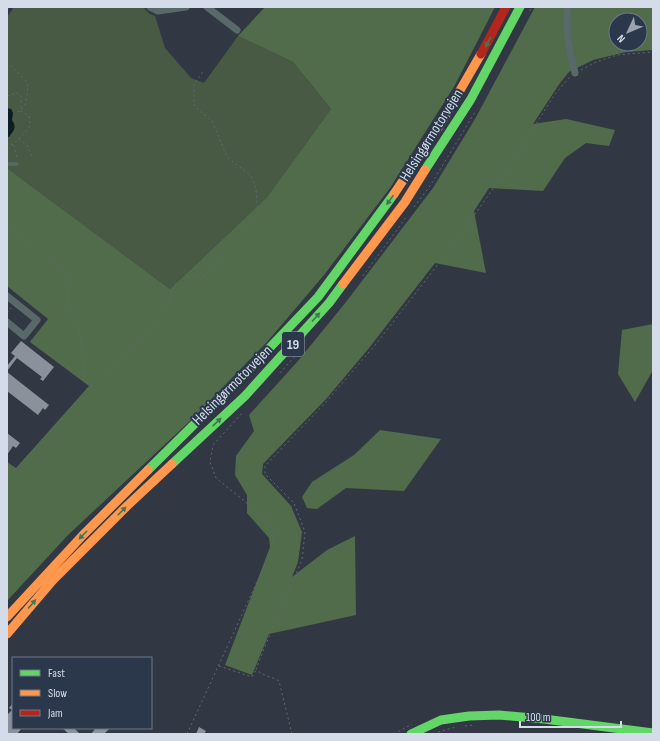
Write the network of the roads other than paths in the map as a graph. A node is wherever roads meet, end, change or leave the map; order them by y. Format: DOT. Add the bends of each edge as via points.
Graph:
graph roads {
  1 [pos="150,7"];
  2 [pos="186,7"];
  3 [pos="207,7"];
  4 [pos="506,7"];
  5 [pos="520,7"];
  6 [pos="566,7"];
  7 [pos="237,30"];
  8 [pos="575,73"];
  9 [pos="7,164"];
  10 [pos="17,164"];
  11 [pos="7,296"];
  12 [pos="7,322"];
  13 [pos="7,617"];
  14 [pos="7,634"];
  15 [pos="626,732"];
  16 [pos="653,733"];
  17 [pos="411,734"];
  1 -- 2 [label="street" via="158,11"];
  3 -- 7 [label="street"];
  4 -- 13 [label="main road, Helsingørmotorvejen / 19, one-way" via="449,111 394,195 319,296 222,399 57,561"];
  14 -- 5 [label="main road, Helsingørmotorvejen / 19, one-way" via="53,580 127,506 245,396 329,303 405,202 471,99"];
  6 -- 8 [label="street" via="568,40"];
  9 -- 10 [label="lane"];
  11 -- 12 [label="street" via="37,320 24,336"];
  15 -- 16 [label="main road"];
  15 -- 17 [label="main road" via="544,719 469,716 442,720"];
}
